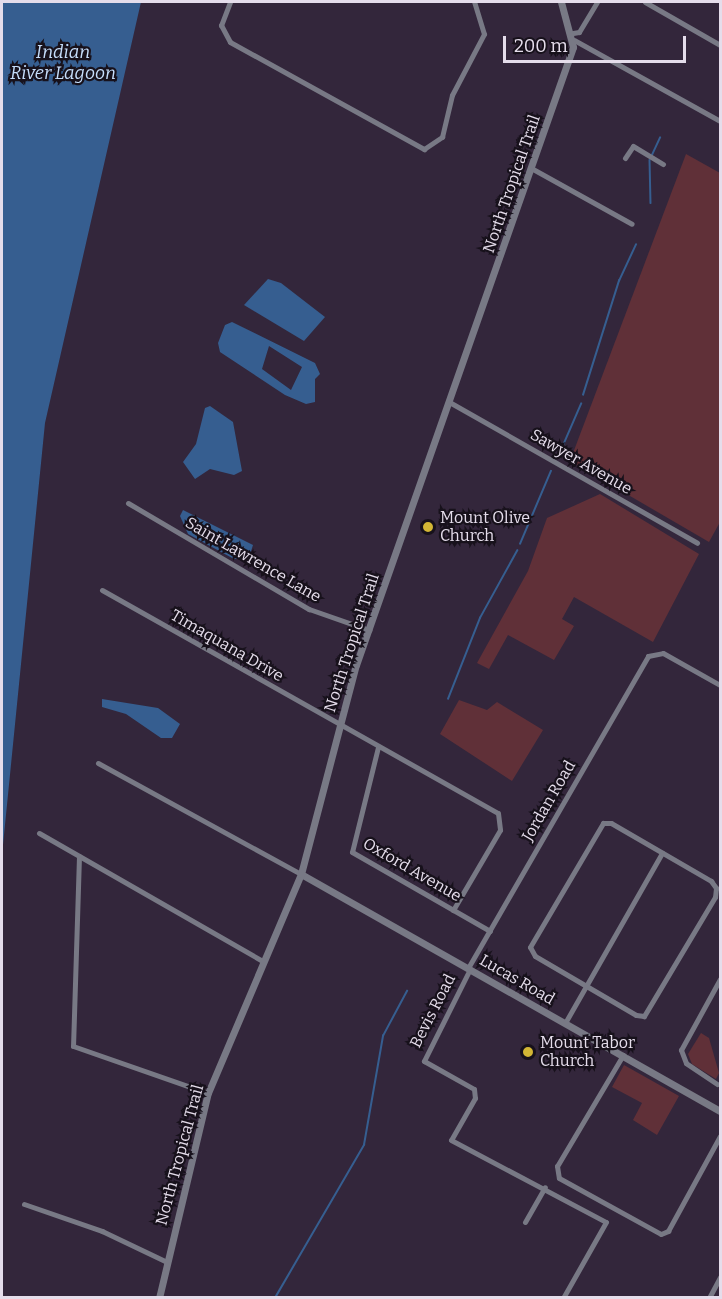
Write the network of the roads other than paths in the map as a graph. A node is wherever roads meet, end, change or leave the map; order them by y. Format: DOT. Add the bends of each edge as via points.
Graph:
graph roads {
  1 [pos="230,2"];
  2 [pos="474,2"];
  3 [pos="561,2"];
  4 [pos="597,2"];
  5 [pos="645,2"];
  6 [pos="573,37"];
  7 [pos="720,45"];
  8 [pos="720,121"];
  9 [pos="625,158"];
  10 [pos="663,164"];
  11 [pos="531,168"];
  12 [pos="632,224"];
  13 [pos="451,403"];
  14 [pos="128,503"];
  15 [pos="697,543"];
  16 [pos="102,590"];
  17 [pos="369,630"];
  18 [pos="720,686"];
  19 [pos="339,726"];
  20 [pos="378,747"];
  21 [pos="99,763"];
  22 [pos="39,833"];
  23 [pos="662,853"];
  24 [pos="79,856"];
  25 [pos="301,874"];
  26 [pos="453,910"];
  27 [pos="490,931"];
  28 [pos="264,962"];
  29 [pos="469,968"];
  30 [pos="720,979"];
  31 [pos="585,986"];
  32 [pos="565,1023"];
  33 [pos="623,1055"];
  34 [pos="717,1084"];
  35 [pos="208,1093"];
  36 [pos="720,1111"];
  37 [pos="720,1136"];
  38 [pos="545,1187"];
  39 [pos="24,1204"];
  40 [pos="525,1222"];
  41 [pos="167,1262"];
  42 [pos="720,1277"];
  43 [pos="710,1296"];
  44 [pos="159,1298"];
  45 [pos="563,1298"];
  1 -- 2 [label="street" via="221,25 230,42 424,148 442,137 452,95 484,34"];
  3 -- 6 [label="street"];
  4 -- 6 [label="street"];
  5 -- 7 [label="street"];
  6 -- 8 [label="street"];
  6 -- 11 [label="street, North Tropical Trail"];
  9 -- 10 [label="street" via="633,146"];
  11 -- 12 [label="street"];
  11 -- 13 [label="street, North Tropical Trail"];
  13 -- 15 [label="street, Sawyer Avenue"];
  13 -- 17 [label="street, North Tropical Trail"];
  14 -- 17 [label="street, Saint Lawrence Lane" via="309,609"];
  16 -- 19 [label="street, Timaquana Drive"];
  17 -- 19 [label="street, North Tropical Trail"];
  18 -- 27 [label="street, Jordan Road" via="654,651"];
  19 -- 20 [label="street, Timaquana Drive"];
  19 -- 25 [label="street, North Tropical Trail"];
  20 -- 26 [label="street, Oxford Avenue" via="352,852"];
  20 -- 26 [label="street, Timaquana Drive" via="492,809 501,820"];
  21 -- 25 [label="street"];
  22 -- 24 [label="street"];
  23 -- 31 [label="street"];
  23 -- 31 [label="street" via="716,888 715,897 644,1016"];
  23 -- 31 [label="street" via="611,823 603,823 532,941 531,951"];
  24 -- 28 [label="street"];
  24 -- 35 [label="street" via="73,1046"];
  25 -- 28 [label="street, North Tropical Trail"];
  25 -- 29 [label="street, Lucas Road"];
  26 -- 27 [label="street, Oxford Avenue"];
  27 -- 29 [label="street, Jordan Road"];
  28 -- 35 [label="street, North Tropical Trail"];
  29 -- 32 [label="street, Lucas Road"];
  29 -- 38 [label="street, Bevis Road" via="424,1061 474,1089 475,1098 451,1140"];
  30 -- 34 [label="street" via="681,1050 686,1063"];
  31 -- 32 [label="street"];
  32 -- 33 [label="street, Lucas Road"];
  33 -- 36 [label="street, Lucas Road"];
  33 -- 37 [label="street" via="557,1166 559,1178 661,1234 668,1231"];
  35 -- 41 [label="street, North Tropical Trail"];
  38 -- 40 [label="street"];
  38 -- 45 [label="street, Bevis Road" via="606,1222"];
  39 -- 41 [label="street" via="102,1232"];
  41 -- 44 [label="street, North Tropical Trail"];
  42 -- 43 [label="street"];
}
